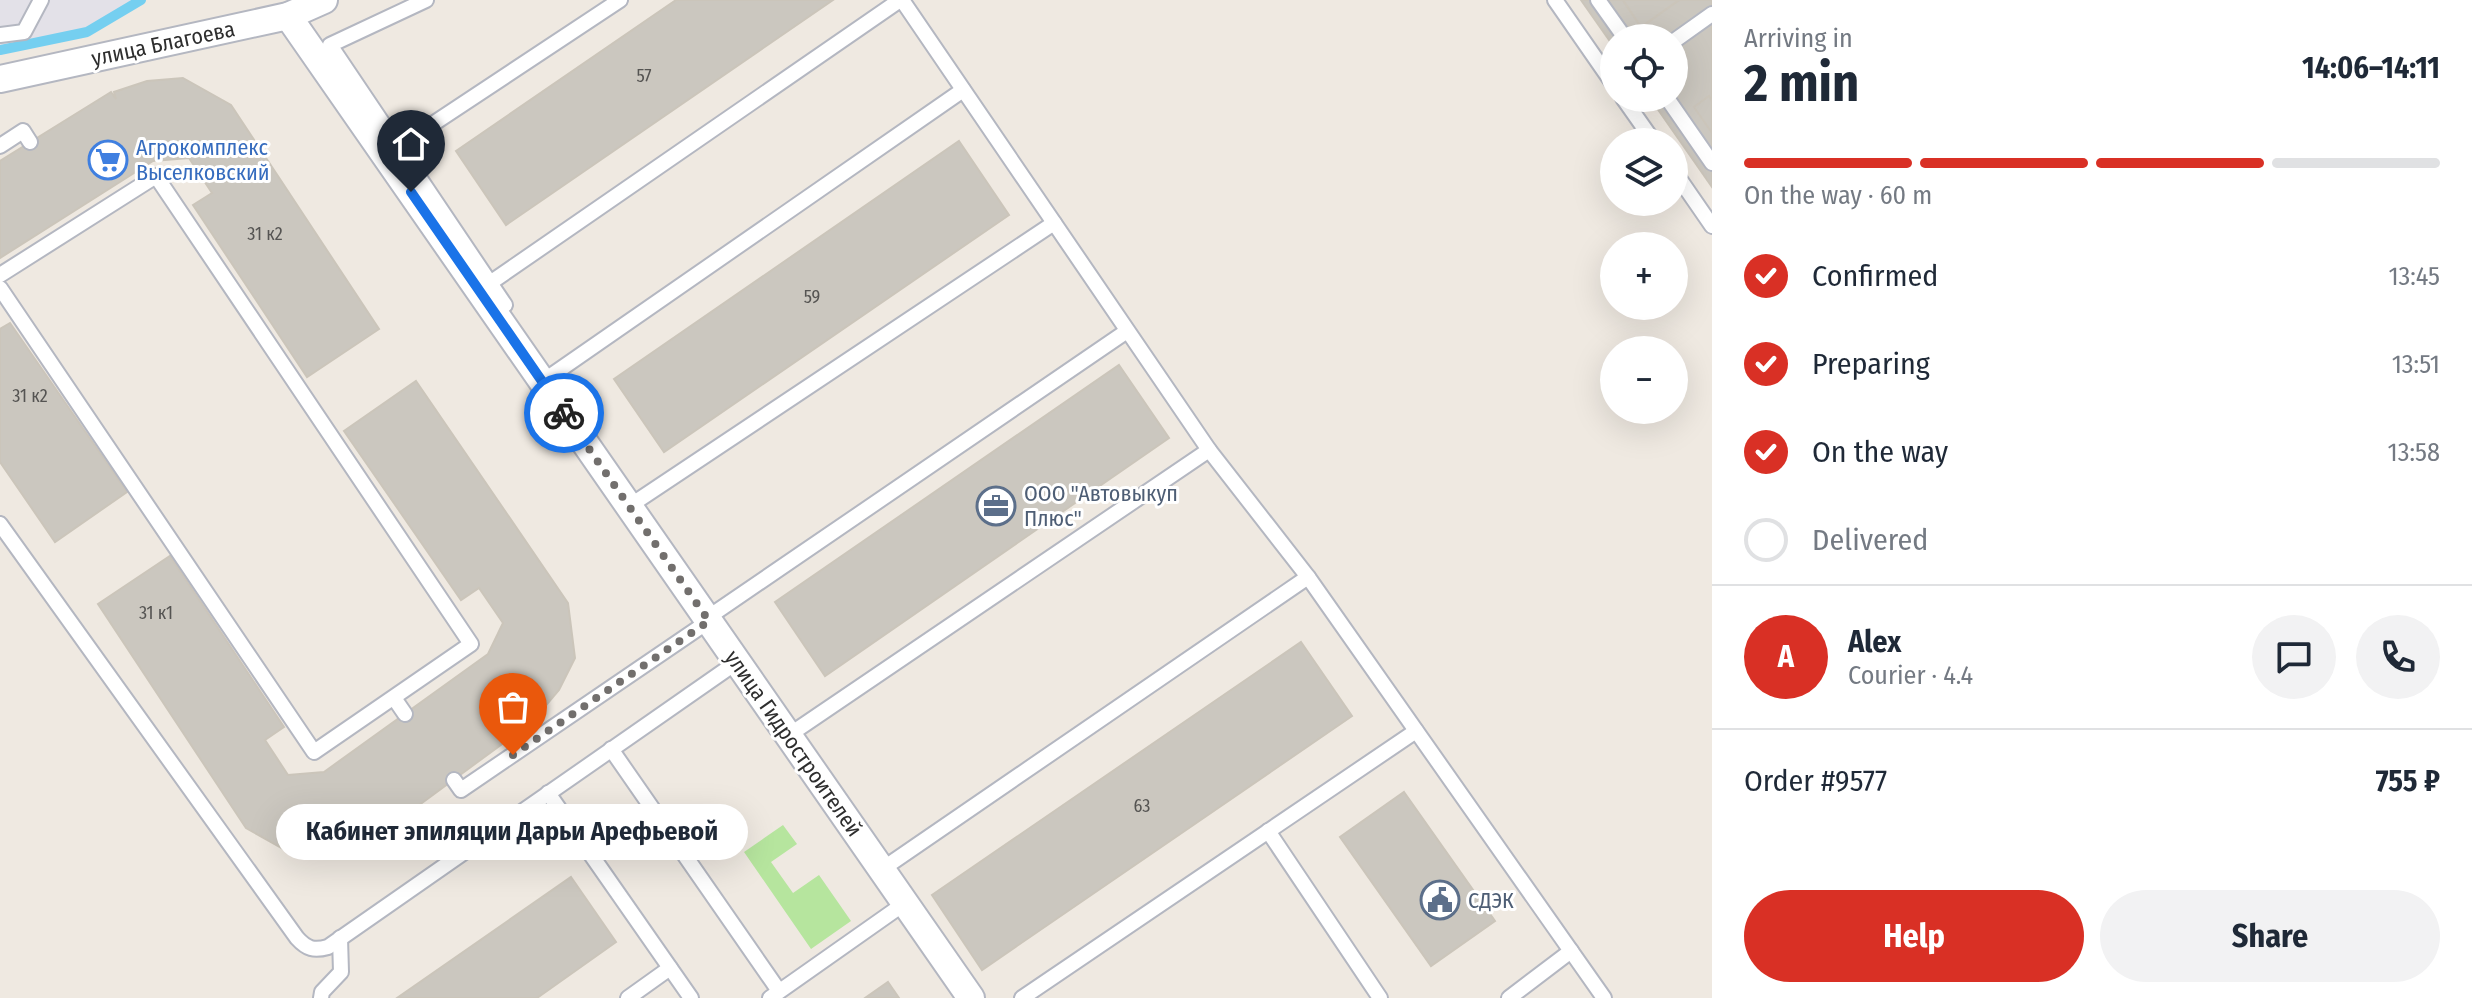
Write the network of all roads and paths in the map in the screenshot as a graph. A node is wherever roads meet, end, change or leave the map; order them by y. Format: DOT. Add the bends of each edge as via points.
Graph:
graph roads {
  1 [pos="41,0"];
  2 [pos="426,0"];
  3 [pos="620,0"];
  4 [pos="901,0"];
  5 [pos="1555,0"];
  6 [pos="1598,0"];
  7 [pos="304,6"];
  8 [pos="1712,14"];
  9 [pos="1615,24"];
  10 [pos="1688,31"];
  11 [pos="0,35"];
  12 [pos="1600,65"];
  13 [pos="0,79"];
  14 [pos="963,90"];
  15 [pos="1677,112"];
  16 [pos="30,142"];
  17 [pos="0,146"];
  18 [pos="398,147"];
  19 [pos="1712,163"];
  20 [pos="1688,191"];
  21 [pos="1054,223"];
  22 [pos="1712,226"];
  23 [pos="0,275"];
  24 [pos="490,283"];
  25 [pos="0,288"];
  26 [pos="1127,331"];
  27 [pos="552,375"];
  28 [pos="1209,450"];
  29 [pos="637,501"];
  30 [pos="0,524"];
  31 [pos="1308,577"];
  32 [pos="711,618"];
  33 [pos="737,662"];
  34 [pos="394,698"];
  35 [pos="405,714"];
  36 [pos="1416,731"];
  37 [pos="611,749"];
  38 [pos="454,780"];
  39 [pos="548,793"];
  40 [pos="1268,831"];
  41 [pos="881,870"];
  42 [pos="905,903"];
  43 [pos="340,938"];
  44 [pos="1571,951"];
  45 [pos="670,968"];
  46 [pos="775,995"];
  47 [pos="321,998"];
  48 [pos="628,998"];
  49 [pos="691,998"];
  50 [pos="971,998"];
  51 [pos="1022,998"];
  52 [pos="1380,998"];
  53 [pos="1509,998"];
  54 [pos="1604,998"];
  1 -- 11 [label="lane" via="24,32"];
  2 -- 18 [label="lane" via="330,45"];
  3 -- 18 [label="lane"];
  4 -- 14 [label="lane"];
  4 -- 24 [label="lane"];
  5 -- 12 [label="lane"];
  6 -- 9 [label="lane"];
  7 -- 13 [label="street, улица Благоева"];
  7 -- 32 [label="street, улица Гидростроителей"];
  8 -- 10 [label="lane"];
  14 -- 21 [label="lane"];
  14 -- 27 [label="lane"];
  15 -- 19 [label="lane"];
  16 -- 17 [label="lane" via="23,131"];
  18 -- 24 [label="lane"];
  20 -- 22 [label="lane"];
  21 -- 26 [label="lane"];
  21 -- 29 [label="lane"];
  23 -- 34 [label="lane" via="79,216 156,176 471,644"];
  24 -- 27 [label="lane"];
  25 -- 34 [label="lane" via="314,752"];
  26 -- 28 [label="lane"];
  26 -- 32 [label="lane"];
  27 -- 29 [label="lane"];
  28 -- 31 [label="lane"];
  28 -- 32 [label="lane" via="792,733"];
  29 -- 32 [label="lane"];
  30 -- 43 [label="lane" via="297,938 316,950"];
  31 -- 36 [label="lane"];
  31 -- 41 [label="lane"];
  32 -- 33 [label="street, улица Гидростроителей"];
  32 -- 38 [label="lane" via="461,790"];
  33 -- 37 [label="lane"];
  33 -- 41 [label="street, улица Гидростроителей"];
  34 -- 35 [label="lane"];
  36 -- 40 [label="lane"];
  36 -- 44 [label="lane"];
  37 -- 39 [label="lane"];
  37 -- 46 [label="lane"];
  39 -- 43 [label="lane"];
  39 -- 45 [label="lane"];
  40 -- 51 [label="lane"];
  40 -- 52 [label="lane"];
  41 -- 42 [label="street, улица Гидростроителей"];
  42 -- 46 [label="lane"];
  42 -- 50 [label="street, улица Гидростроителей"];
  43 -- 47 [label="lane" via="341,972"];
  44 -- 53 [label="lane"];
  44 -- 54 [label="lane"];
  45 -- 48 [label="lane"];
  45 -- 49 [label="lane"];
}
